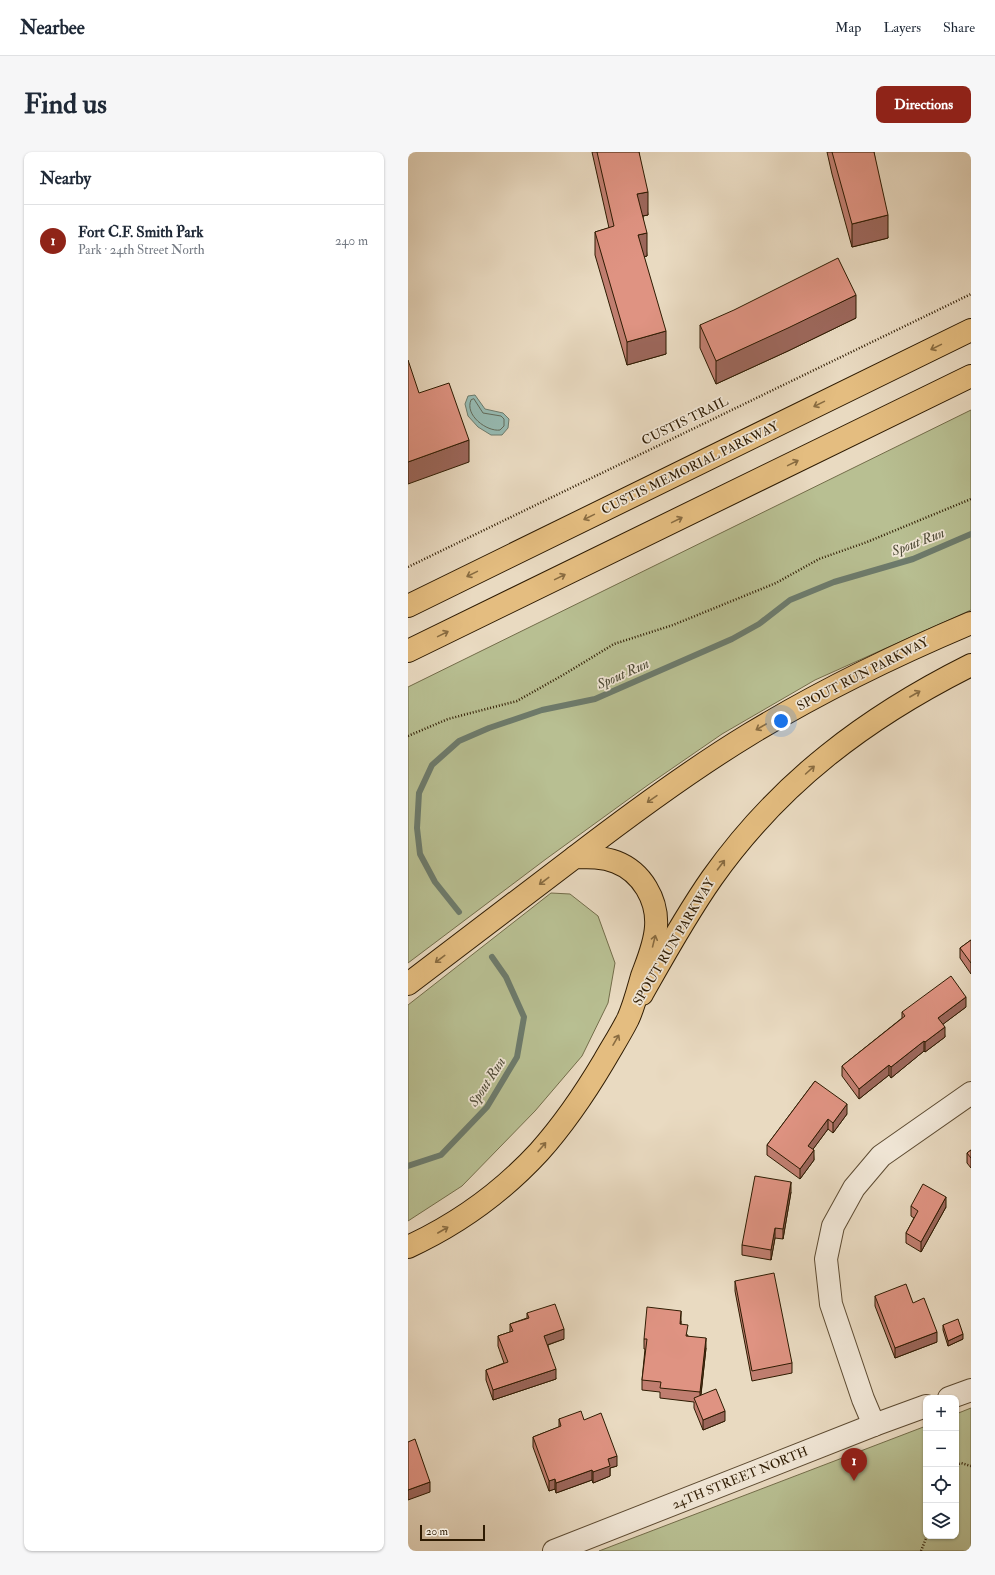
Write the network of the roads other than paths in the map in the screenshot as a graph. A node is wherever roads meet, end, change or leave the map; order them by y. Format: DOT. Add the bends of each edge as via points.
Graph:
graph roads {
  1 [pos="971,330"];
  2 [pos="971,376"];
  3 [pos="408,606"];
  4 [pos="971,623"];
  5 [pos="408,651"];
  6 [pos="971,665"];
  7 [pos="574,857"];
  8 [pos="408,984"];
  9 [pos="628,1018"];
  10 [pos="971,1094"];
  11 [pos="408,1247"];
  12 [pos="971,1390"];
  13 [pos="957,1395"];
  14 [pos="923,1407"];
  15 [pos="874,1425"];
  16 [pos="554,1551"];
  1 -- 3 [label="main road, CUSTIS MEMORIAL PARKWAY, one-way"];
  5 -- 2 [label="main road, one-way"];
  4 -- 7 [label="main road, SPOUT RUN PARKWAY, one-way" via="856,675 751,733 678,781"];
  9 -- 6 [label="main road, SPOUT RUN PARKWAY, one-way" via="675,935 712,878 745,836 785,793 826,756 871,722 916,694"];
  7 -- 8 [label="main road, SPOUT RUN PARKWAY, one-way"];
  9 -- 7 [label="main road, one-way" via="654,941 656,918 652,897 641,879 622,864 607,859"];
  11 -- 9 [label="main road, SPOUT RUN PARKWAY, one-way" via="452,1224 474,1209 507,1183 540,1151 592,1080"];
  10 -- 15 [label="street" via="881,1156 854,1188 833,1226 826,1259 831,1304"];
  12 -- 13 [label="street"];
  14 -- 15 [label="street, 24TH STREET NORTH"];
  15 -- 16 [label="street, 24TH STREET NORTH"];
}
